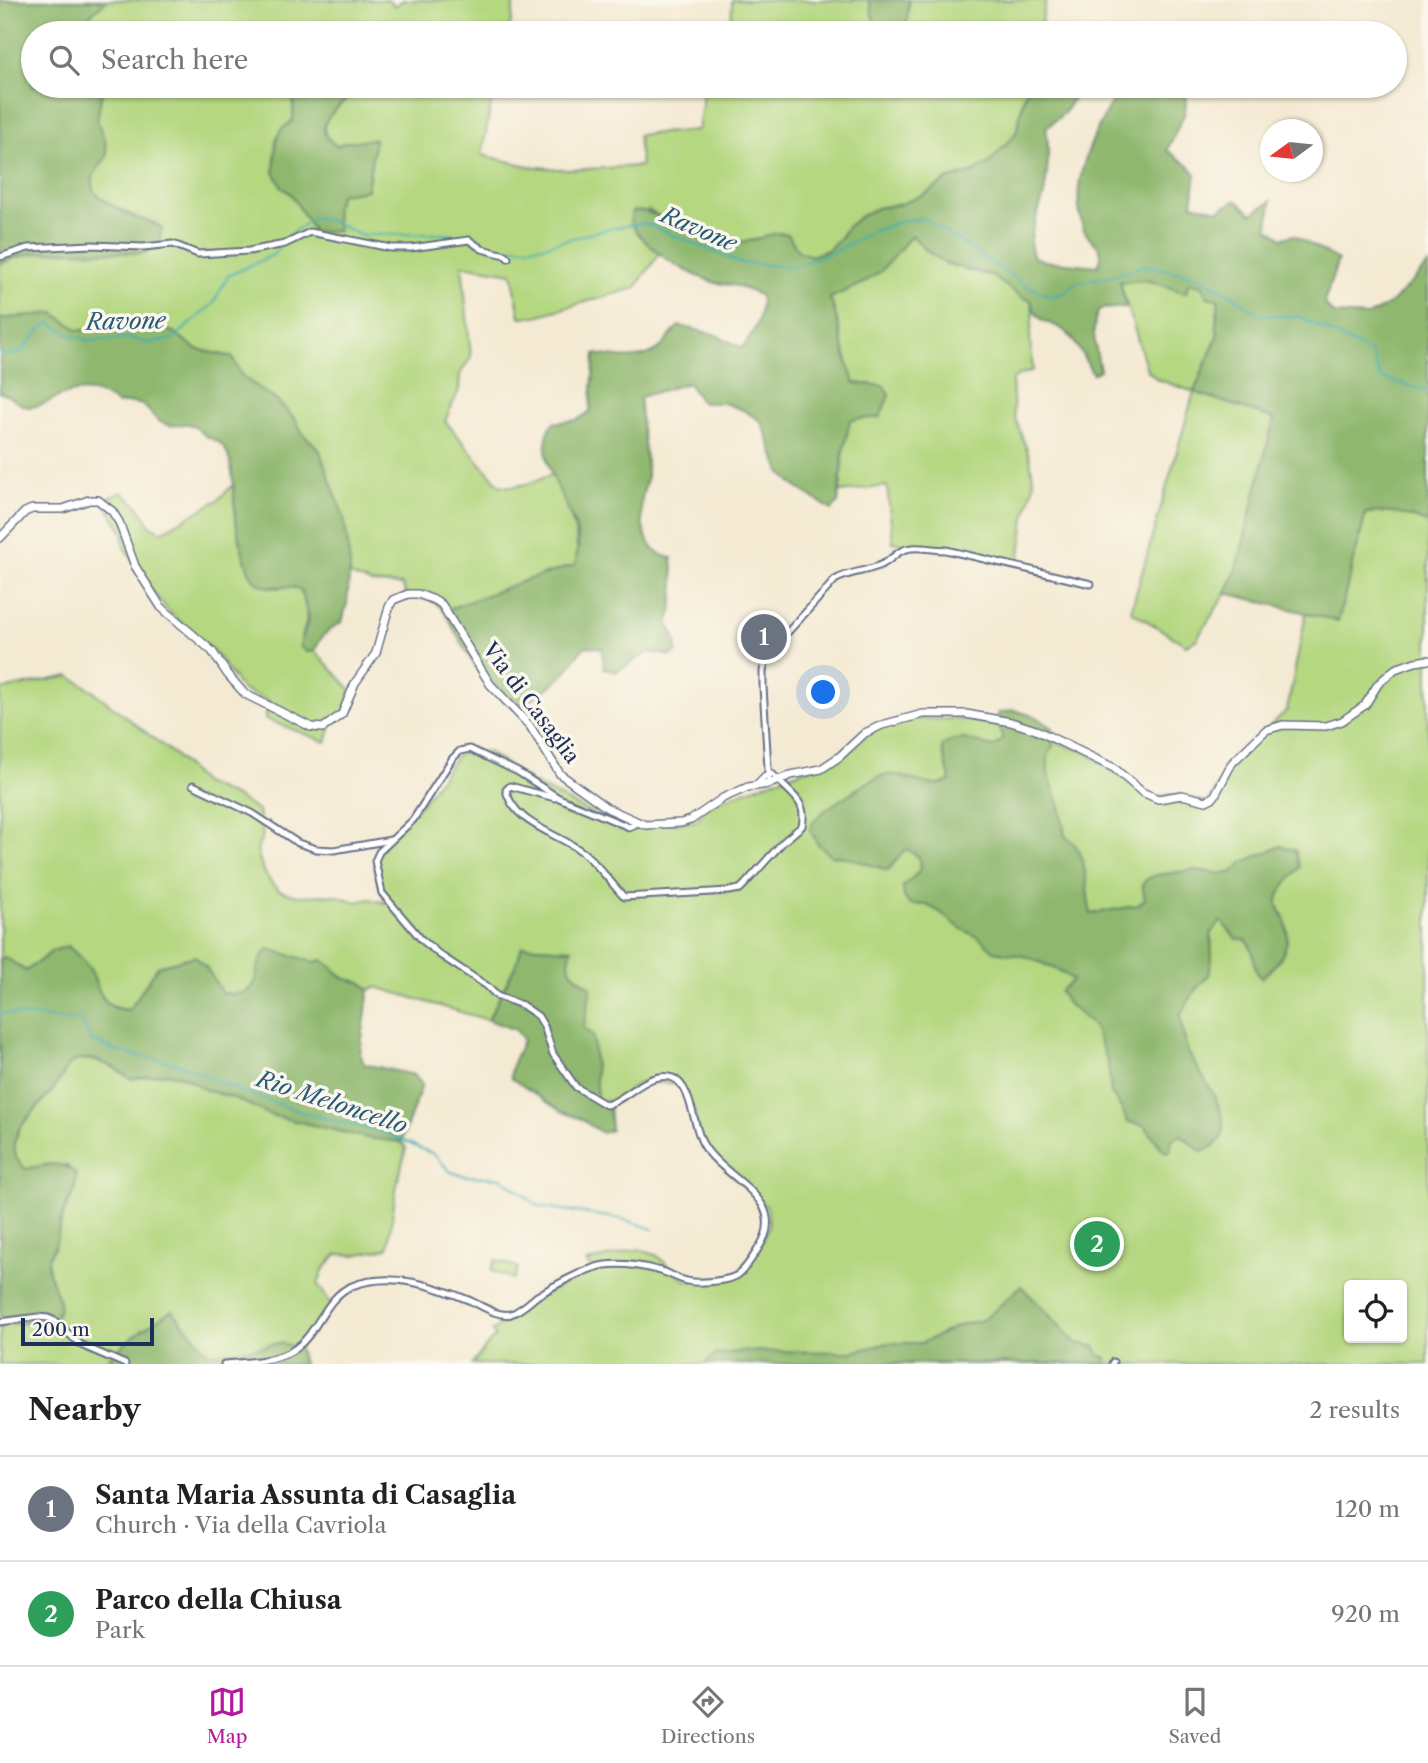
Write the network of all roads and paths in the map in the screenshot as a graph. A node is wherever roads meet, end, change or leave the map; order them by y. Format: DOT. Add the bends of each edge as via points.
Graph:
graph roads {
  1 [pos="469,240"];
  2 [pos="483,241"];
  3 [pos="0,257"];
  4 [pos="508,258"];
  5 [pos="0,538"];
  6 [pos="1091,584"];
  7 [pos="1428,660"];
  8 [pos="769,772"];
  9 [pos="778,780"];
  10 [pos="769,784"];
  11 [pos="193,785"];
  12 [pos="755,786"];
  13 [pos="559,799"];
  14 [pos="638,823"];
  15 [pos="394,839"];
  16 [pos="0,1322"];
  17 [pos="125,1364"];
  18 [pos="224,1364"];
  1 -- 2 [label="street"];
  1 -- 3 [label="street" via="391,248 310,232 282,245 205,254 173,244 91,245 28,248"];
  1 -- 4 [label="street"];
  5 -- 14 [label="street, Via di Casaglia" via="32,509 63,509 98,500 119,522 135,566 161,607 212,650 245,694 311,727 323,727 342,714 355,683 376,653 393,600 418,594 437,601 490,684 530,726 560,774 607,808"];
  6 -- 8 [label="street" via="946,550 914,548 896,552 881,564 844,574 767,655 762,687"];
  7 -- 9 [label="street, Via di Casaglia" via="1395,669 1365,705 1342,721 1266,730 1232,763 1214,797 1206,801 1182,796 1158,799 1114,768 1036,730 966,714 923,714 882,725 821,769"];
  8 -- 9 [label="street"];
  8 -- 10 [label="street"];
  8 -- 12 [label="street"];
  9 -- 10 [label="street, Via di Casaglia"];
  9 -- 13 [label="street" via="801,802 802,826 742,887 729,891 624,897 583,852 528,821 506,790 510,786"];
  10 -- 12 [label="street, Via di Casaglia"];
  11 -- 15 [label="street" via="316,849"];
  12 -- 14 [label="street, Via di Casaglia" via="723,798 691,820"];
  13 -- 14 [label="street" via="629,827"];
  13 -- 15 [label="street" via="518,772 470,749 460,751 413,820"];
  15 -- 18 [label="street" via="375,861 382,893 421,939 497,996 538,1016 563,1069 576,1087 598,1102 613,1103 656,1079 679,1082 705,1148 755,1196 766,1213 766,1236 735,1276 685,1281 651,1268 605,1265 551,1288 511,1313 416,1283 372,1281 346,1290 292,1351"];
  16 -- 17 [label="street" via="48,1318 82,1345"];
}
